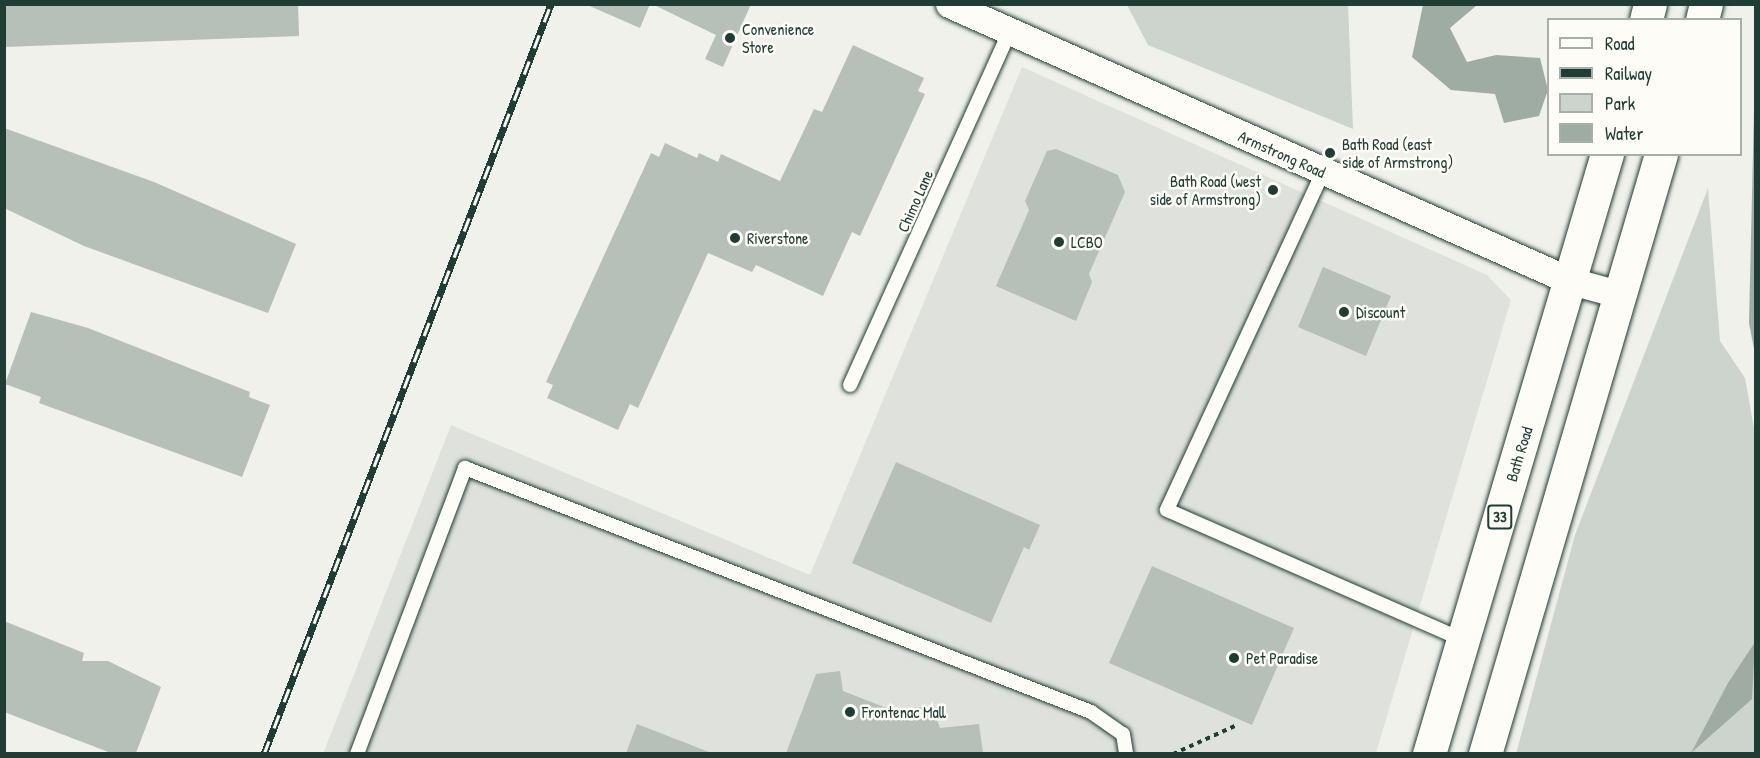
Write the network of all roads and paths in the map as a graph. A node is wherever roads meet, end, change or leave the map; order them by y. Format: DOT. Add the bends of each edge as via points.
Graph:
graph roads {
  1 [pos="949,4"];
  2 [pos="1010,31"];
  3 [pos="1606,156"];
  4 [pos="1659,156"];
  5 [pos="1323,172"];
  6 [pos="1571,281"];
  7 [pos="1618,294"];
  8 [pos="850,385"];
  9 [pos="1463,640"];
  10 [pos="1237,725"];
  11 [pos="357,753"];
  12 [pos="1126,753"];
  13 [pos="1173,753"];
  14 [pos="1429,753"];
  15 [pos="1485,753"];
  1 -- 2 [label="street, Armstrong Road"];
  2 -- 5 [label="street, Armstrong Road"];
  2 -- 8 [label="lane, Chimo Lane"];
  3 -- 6 [label="main road, Bath Road / 33"];
  4 -- 7 [label="main road"];
  5 -- 6 [label="street, Armstrong Road"];
  5 -- 9 [label="lane" via="1167,510"];
  6 -- 7 [label="street, Armstrong Road"];
  6 -- 9 [label="main road, Bath Road / 33"];
  7 -- 15 [label="main road"];
  9 -- 14 [label="main road, Bath Road / 33"];
  10 -- 13 [label="path"];
  11 -- 12 [label="lane" via="465,468 1091,712 1123,734"];
}
